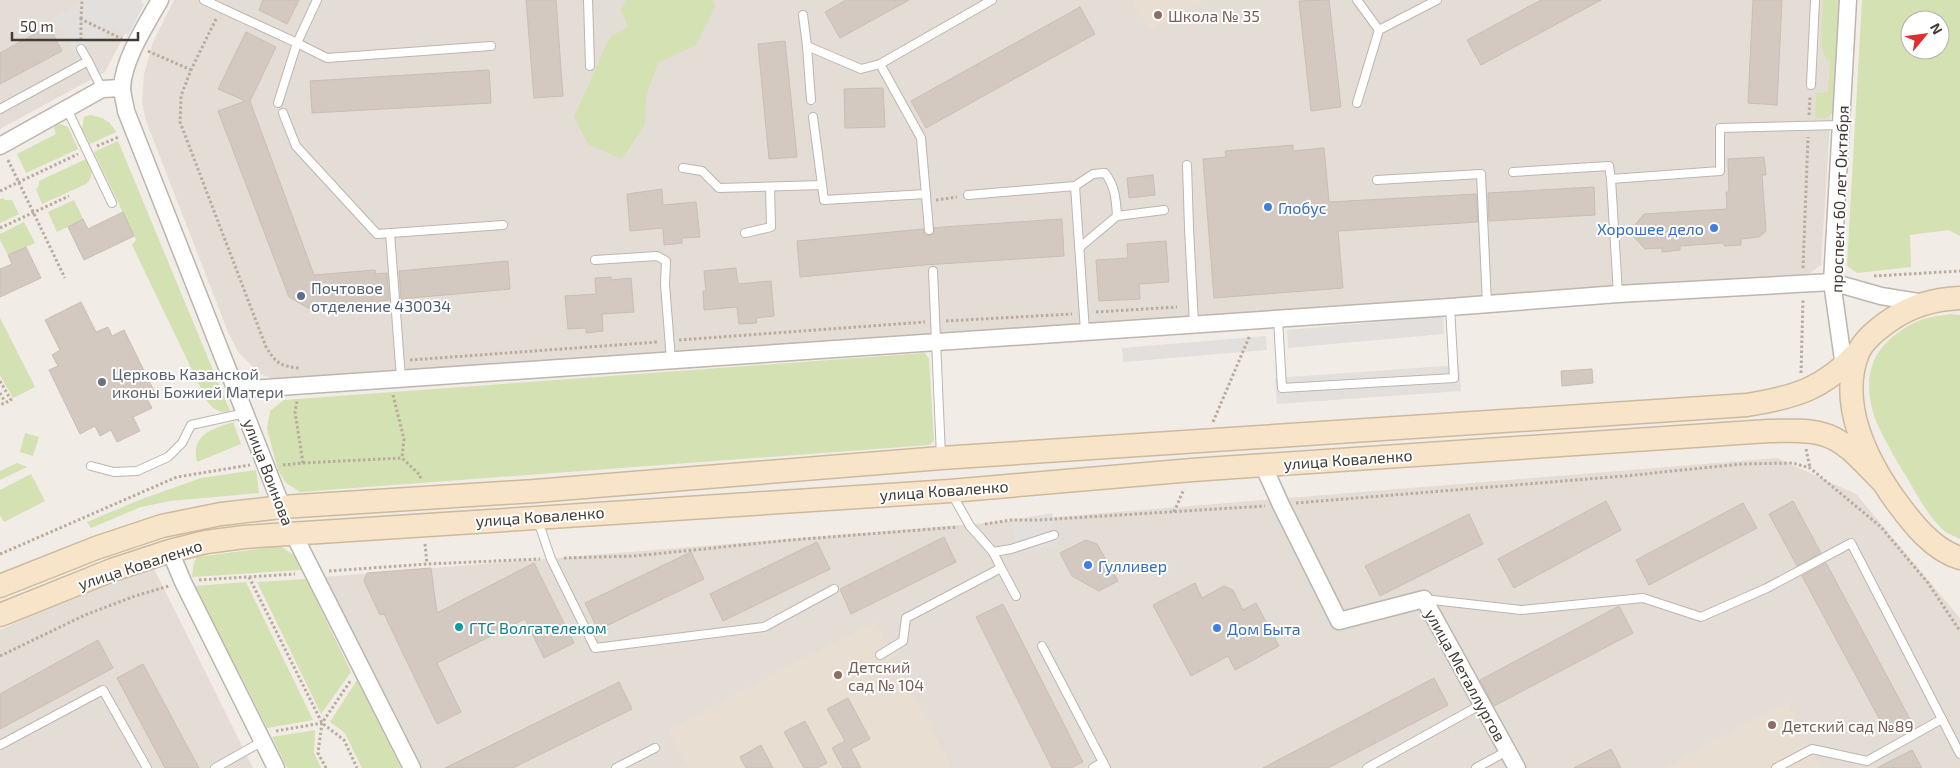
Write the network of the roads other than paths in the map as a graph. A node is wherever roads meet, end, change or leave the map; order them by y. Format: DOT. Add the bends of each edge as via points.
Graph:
graph roads {
  1 [pos="160,0"];
  2 [pos="204,0"];
  3 [pos="317,0"];
  4 [pos="588,0"];
  5 [pos="992,0"];
  6 [pos="1357,0"];
  7 [pos="1436,0"];
  8 [pos="1815,0"];
  9 [pos="1848,0"];
  10 [pos="804,15"];
  11 [pos="1379,30"];
  12 [pos="297,42"];
  13 [pos="491,46"];
  14 [pos="807,46"];
  15 [pos="80,49"];
  16 [pos="88,61"];
  17 [pos="880,64"];
  18 [pos="590,66"];
  19 [pos="1811,84"];
  20 [pos="122,88"];
  21 [pos="102,89"];
  22 [pos="811,100"];
  23 [pos="278,103"];
  24 [pos="1357,103"];
  25 [pos="0,109"];
  26 [pos="67,109"];
  27 [pos="283,113"];
  28 [pos="813,116"];
  29 [pos="1841,125"];
  30 [pos="0,146"];
  31 [pos="1187,165"];
  32 [pos="683,168"];
  33 [pos="1513,172"];
  34 [pos="1611,179"];
  35 [pos="1377,180"];
  36 [pos="822,185"];
  37 [pos="1076,186"];
  38 [pos="770,187"];
  39 [pos="968,195"];
  40 [pos="926,198"];
  41 [pos="112,203"];
  42 [pos="1164,210"];
  43 [pos="1117,216"];
  44 [pos="503,225"];
  45 [pos="929,230"];
  46 [pos="390,233"];
  47 [pos="745,233"];
  48 [pos="1080,247"];
  49 [pos="595,260"];
  50 [pos="933,271"];
  51 [pos="1832,282"];
  52 [pos="1618,294"];
  53 [pos="1960,298"];
  54 [pos="1924,303"];
  55 [pos="1487,304"];
  56 [pos="1450,308"];
  57 [pos="1278,319"];
  58 [pos="1194,324"];
  59 [pos="1086,331"];
  60 [pos="935,341"];
  61 [pos="1858,352"];
  62 [pos="671,360"];
  63 [pos="1843,368"];
  64 [pos="395,379"];
  65 [pos="237,390"];
  66 [pos="1852,396"];
  67 [pos="247,415"];
  68 [pos="1261,437"];
  69 [pos="941,458"];
  70 [pos="1263,465"];
  71 [pos="91,466"];
  72 [pos="1883,482"];
  73 [pos="535,491"];
  74 [pos="950,491"];
  75 [pos="282,507"];
  76 [pos="536,516"];
  77 [pos="162,526"];
  78 [pos="294,535"];
  79 [pos="1054,535"];
  80 [pos="170,551"];
  81 [pos="993,552"];
  82 [pos="1957,559"];
  83 [pos="1001,568"];
  84 [pos="0,586"];
  85 [pos="834,589"];
  86 [pos="1016,596"];
  87 [pos="1424,599"];
  88 [pos="0,615"];
  89 [pos="1042,646"];
  90 [pos="880,655"];
  91 [pos="1482,704"];
  92 [pos="1942,719"];
  93 [pos="262,738"];
  94 [pos="0,746"];
  95 [pos="655,748"];
  96 [pos="1507,751"];
  97 [pos="1960,754"];
  98 [pos="1105,765"];
  99 [pos="147,768"];
  100 [pos="215,768"];
  101 [pos="276,768"];
  102 [pos="412,768"];
  103 [pos="616,768"];
  104 [pos="1093,768"];
  105 [pos="1367,768"];
  106 [pos="1476,768"];
  107 [pos="1516,768"];
  108 [pos="1776,768"];
  1 -- 20 [label="street, улица Воинова" via="136,46"];
  2 -- 12 [label="lane"];
  3 -- 12 [label="lane"];
  4 -- 18 [label="lane"];
  5 -- 17 [label="lane"];
  6 -- 11 [label="lane"];
  7 -- 11 [label="lane"];
  8 -- 19 [label="lane"];
  9 -- 29 [label="street, проспект 60 лет Октября"];
  10 -- 14 [label="lane"];
  11 -- 24 [label="lane"];
  12 -- 13 [label="lane" via="328,58"];
  12 -- 23 [label="lane"];
  14 -- 17 [label="lane" via="861,68"];
  14 -- 22 [label="lane"];
  15 -- 16 [label="lane"];
  16 -- 21 [label="lane"];
  16 -- 25 [label="lane"];
  17 -- 40 [label="lane" via="921,138"];
  20 -- 21 [label="street"];
  20 -- 65 [label="street, улица Воинова" via="126,111"];
  21 -- 26 [label="street"];
  26 -- 30 [label="street"];
  26 -- 41 [label="lane"];
  27 -- 46 [label="lane" via="296,146 377,234"];
  28 -- 36 [label="lane"];
  29 -- 34 [label="lane" via="1720,128 1720,171"];
  29 -- 51 [label="street, проспект 60 лет Октября"];
  31 -- 58 [label="lane"];
  32 -- 38 [label="lane" via="702,171 719,188"];
  33 -- 34 [label="lane" via="1609,166"];
  34 -- 52 [label="lane"];
  35 -- 55 [label="lane" via="1481,174"];
  36 -- 38 [label="lane"];
  36 -- 40 [label="lane" via="824,200"];
  37 -- 39 [label="lane"];
  37 -- 43 [label="lane" via="1093,174 1105,173 1116,194"];
  37 -- 48 [label="lane"];
  38 -- 47 [label="lane" via="771,227"];
  40 -- 45 [label="lane"];
  42 -- 43 [label="lane"];
  43 -- 48 [label="lane"];
  44 -- 46 [label="lane"];
  46 -- 64 [label="lane" via="400,360"];
  48 -- 59 [label="lane"];
  49 -- 62 [label="lane" via="657,256 666,261"];
  50 -- 60 [label="lane"];
  51 -- 52 [label="street"];
  51 -- 54 [label="street" via="1882,296"];
  51 -- 63 [label="street, проспект 60 лет Октября"];
  52 -- 55 [label="street"];
  53 -- 54 [label="main road, улица Коваленко"];
  54 -- 61 [label="main road, улица Коваленко" via="1882,325"];
  55 -- 56 [label="street"];
  56 -- 57 [label="street"];
  56 -- 57 [label="lane" via="1454,378 1282,388"];
  57 -- 58 [label="street"];
  58 -- 59 [label="street"];
  59 -- 60 [label="street"];
  60 -- 62 [label="street"];
  60 -- 69 [label="lane"];
  61 -- 63 [label="main road, улица Коваленко"];
  61 -- 66 [label="main road"];
  62 -- 64 [label="street"];
  63 -- 66 [label="street, проспект 60 лет Октября"];
  63 -- 68 [label="main road, улица Коваленко" via="1800,394 1747,405"];
  64 -- 65 [label="street"];
  65 -- 67 [label="street, улица Воинова"];
  66 -- 72 [label="main road" via="1856,424"];
  67 -- 71 [label="lane" via="191,424 182,443 168,457 137,471 114,472"];
  67 -- 75 [label="street, улица Воинова"];
  68 -- 69 [label="main road, улица Коваленко"];
  68 -- 70 [label="main road, улица Металлургов"];
  69 -- 73 [label="main road, улица Коваленко"];
  69 -- 74 [label="main road"];
  70 -- 72 [label="main road, улица Коваленко" via="1758,431 1804,431 1824,434 1844,444"];
  70 -- 74 [label="main road, улица Коваленко"];
  70 -- 87 [label="street, улица Металлургов" via="1339,621"];
  72 -- 82 [label="main road" via="1926,537"];
  73 -- 75 [label="main road, улица Коваленко"];
  73 -- 76 [label="main road"];
  74 -- 76 [label="main road, улица Коваленко"];
  74 -- 81 [label="lane" via="970,526"];
  75 -- 77 [label="main road, улица Коваленко" via="220,514"];
  75 -- 78 [label="main road, улица Воинова"];
  76 -- 78 [label="main road, улица Коваленко"];
  76 -- 85 [label="lane" via="551,559 595,648 764,627"];
  77 -- 80 [label="main road"];
  77 -- 84 [label="main road, улица Коваленко"];
  78 -- 80 [label="main road, улица Коваленко" via="244,537"];
  78 -- 102 [label="street, улица Воинова"];
  79 -- 81 [label="lane"];
  80 -- 88 [label="main road, улица Коваленко"];
  80 -- 93 [label="street"];
  81 -- 83 [label="lane"];
  83 -- 86 [label="lane"];
  83 -- 90 [label="lane" via="906,618 903,641"];
  87 -- 91 [label="street, улица Металлургов"];
  87 -- 92 [label="lane" via="1521,610 1642,598 1701,617 1768,588 1851,543"];
  89 -- 98 [label="lane"];
  91 -- 96 [label="street, улица Металлургов"];
  91 -- 105 [label="lane"];
  92 -- 97 [label="lane"];
  92 -- 108 [label="lane" via="1867,761 1812,749"];
  93 -- 100 [label="lane"];
  93 -- 101 [label="street"];
  94 -- 99 [label="lane" via="103,690"];
  95 -- 103 [label="lane"];
  96 -- 106 [label="lane"];
  96 -- 107 [label="street, улица Металлургов"];
  98 -- 104 [label="lane"];
}
